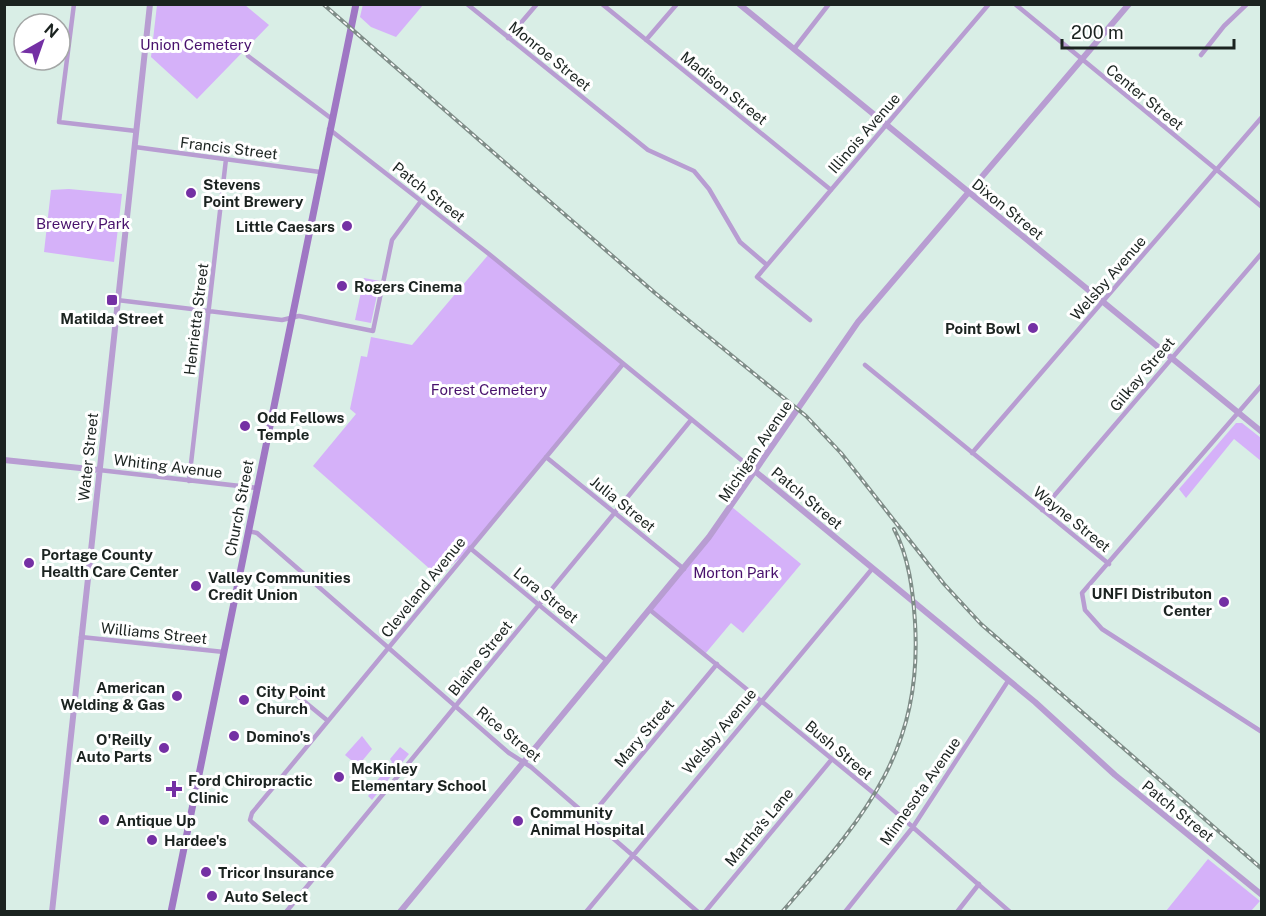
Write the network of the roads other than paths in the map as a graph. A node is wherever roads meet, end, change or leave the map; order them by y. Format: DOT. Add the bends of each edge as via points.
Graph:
graph roads {
  1 [pos="74,4"];
  2 [pos="150,4"];
  3 [pos="356,4"];
  4 [pos="467,4"];
  5 [pos="537,4"];
  6 [pos="602,4"];
  7 [pos="677,4"];
  8 [pos="739,4"];
  9 [pos="830,4"];
  10 [pos="989,4"];
  11 [pos="1015,4"];
  12 [pos="1129,4"];
  13 [pos="1247,4"];
  14 [pos="508,38"];
  15 [pos="646,40"];
  16 [pos="794,49"];
  17 [pos="1201,55"];
  18 [pos="248,56"];
  19 [pos="1082,61"];
  20 [pos="1262,117"];
  21 [pos="332,119"];
  22 [pos="886,127"];
  23 [pos="329,129"];
  24 [pos="136,131"];
  25 [pos="135,147"];
  26 [pos="226,159"];
  27 [pos="1215,171"];
  28 [pos="320,172"];
  29 [pos="831,190"];
  30 [pos="968,192"];
  31 [pos="421,201"];
  32 [pos="1262,207"];
  33 [pos="1262,253"];
  34 [pos="767,265"];
  35 [pos="117,300"];
  36 [pos="1103,303"];
  37 [pos="208,312"];
  38 [pos="291,318"];
  39 [pos="810,320"];
  40 [pos="1171,358"];
  41 [pos="623,364"];
  42 [pos="865,365"];
  43 [pos="1262,385"];
  44 [pos="1238,413"];
  45 [pos="691,420"];
  46 [pos="1262,432"];
  47 [pos="972,453"];
  48 [pos="546,457"];
  49 [pos="4,460"];
  50 [pos="99,470"];
  51 [pos="756,472"];
  52 [pos="189,481"];
  53 [pos="257,488"];
  54 [pos="1042,510"];
  55 [pos="615,513"];
  56 [pos="248,531"];
  57 [pos="470,548"];
  58 [pos="1109,564"];
  59 [pos="872,568"];
  60 [pos="684,569"];
  61 [pos="539,605"];
  62 [pos="650,610"];
  63 [pos="81,637"];
  64 [pos="389,648"];
  65 [pos="224,652"];
  66 [pos="608,661"];
  67 [pos="717,664"];
  68 [pos="1008,681"];
  69 [pos="294,693"];
  70 [pos="760,700"];
  71 [pos="456,706"];
  72 [pos="328,722"];
  73 [pos="1262,732"];
  74 [pos="832,759"];
  75 [pos="524,763"];
  76 [pos="590,817"];
  77 [pos="913,827"];
  78 [pos="632,854"];
  79 [pos="314,876"];
  80 [pos="979,884"];
  81 [pos="1262,895"];
  82 [pos="52,912"];
  83 [pos="171,912"];
  84 [pos="286,912"];
  85 [pos="400,912"];
  86 [pos="586,912"];
  87 [pos="698,912"];
  88 [pos="705,912"];
  89 [pos="845,912"];
  90 [pos="957,912"];
  91 [pos="1010,912"];
  1 -- 24 [label="street" via="59,122"];
  2 -- 24 [label="street, Water Street"];
  3 -- 21 [label="main road, Church Street"];
  4 -- 14 [label="street, Monroe Street"];
  5 -- 14 [label="street"];
  6 -- 15 [label="street, Madison Street"];
  7 -- 15 [label="street"];
  8 -- 16 [label="street, Dixon Street"];
  9 -- 16 [label="street"];
  10 -- 22 [label="street, Illinois Avenue"];
  11 -- 19 [label="street, Center Street"];
  12 -- 19 [label="street, Michigan Avenue"];
  13 -- 17 [label="street"];
  14 -- 34 [label="street, Monroe Street" via="648,150 694,171 710,189 740,242"];
  15 -- 29 [label="street, Madison Street"];
  16 -- 22 [label="street, Dixon Street"];
  18 -- 21 [label="street"];
  19 -- 27 [label="street, Center Street"];
  19 -- 30 [label="street, Michigan Avenue"];
  20 -- 27 [label="street, Welsby Avenue"];
  21 -- 23 [label="main road, Church Street"];
  22 -- 29 [label="street, Illinois Avenue"];
  22 -- 30 [label="street, Dixon Street"];
  23 -- 28 [label="main road, Church Street"];
  23 -- 31 [label="street, Patch Street"];
  24 -- 25 [label="street, Water Street"];
  25 -- 26 [label="street, Francis Street"];
  25 -- 35 [label="street, Water Street"];
  26 -- 28 [label="street, Francis Street"];
  26 -- 37 [label="street, Henrietta Street"];
  27 -- 32 [label="street, Center Street"];
  27 -- 36 [label="street, Welsby Avenue"];
  28 -- 38 [label="main road, Church Street"];
  29 -- 34 [label="street, Illinois Avenue"];
  30 -- 36 [label="street, Dixon Street"];
  30 -- 51 [label="street, Michigan Avenue" via="858,322"];
  31 -- 38 [label="street" via="392,240 373,331 299,316"];
  31 -- 41 [label="street, Patch Street"];
  33 -- 40 [label="street, Gilkay Street"];
  34 -- 39 [label="street, Illinois Avenue" via="757,277"];
  35 -- 37 [label="street"];
  35 -- 50 [label="street, Water Street"];
  36 -- 40 [label="street, Dixon Street"];
  36 -- 47 [label="street, Welsby Avenue"];
  37 -- 38 [label="street"];
  37 -- 52 [label="street, Henrietta Street"];
  38 -- 53 [label="main road, Church Street"];
  40 -- 44 [label="street, Dixon Street"];
  40 -- 54 [label="street, Gilkay Street"];
  41 -- 45 [label="street, Patch Street"];
  41 -- 48 [label="street, Cleveland Avenue"];
  42 -- 47 [label="street, Wayne Street"];
  43 -- 44 [label="street"];
  44 -- 46 [label="street, Dixon Street"];
  44 -- 58 [label="street"];
  45 -- 51 [label="street, Patch Street"];
  45 -- 55 [label="street, Blaine Street"];
  47 -- 54 [label="street, Wayne Street"];
  48 -- 55 [label="street, Julia Street"];
  48 -- 57 [label="street, Cleveland Avenue"];
  49 -- 50 [label="street, Whiting Avenue"];
  50 -- 52 [label="street, Whiting Avenue"];
  50 -- 63 [label="street, Water Street"];
  51 -- 59 [label="street, Patch Street"];
  51 -- 60 [label="street, Michigan Avenue"];
  52 -- 53 [label="street, Whiting Avenue"];
  53 -- 56 [label="main road, Church Street"];
  54 -- 58 [label="street, Wayne Street"];
  55 -- 60 [label="street, Julia Street"];
  55 -- 61 [label="street, Blaine Street"];
  56 -- 64 [label="street, Rice Street" via="256,532"];
  56 -- 65 [label="main road, Church Street"];
  57 -- 61 [label="street, Lora Street"];
  57 -- 64 [label="street, Cleveland Avenue"];
  58 -- 73 [label="street, Wayne Street" via="1082,593 1085,610 1102,629"];
  59 -- 68 [label="street, Patch Street"];
  59 -- 70 [label="street, Welsby Avenue"];
  60 -- 62 [label="street, Michigan Avenue"];
  61 -- 66 [label="street, Lora Street"];
  61 -- 71 [label="street, Blaine Street"];
  62 -- 66 [label="street, Michigan Avenue"];
  62 -- 67 [label="street, Bush Street"];
  63 -- 65 [label="street, Williams Street"];
  63 -- 82 [label="street, Water Street"];
  64 -- 71 [label="street, Rice Street"];
  64 -- 72 [label="street, Cleveland Avenue"];
  65 -- 83 [label="main road, Church Street"];
  66 -- 75 [label="street, Michigan Avenue"];
  67 -- 70 [label="street, Bush Street"];
  67 -- 76 [label="street, Mary Street"];
  68 -- 77 [label="street, Minnesota Avenue"];
  68 -- 81 [label="street, Patch Street"];
  69 -- 72 [label="street"];
  70 -- 74 [label="street, Bush Street"];
  70 -- 78 [label="street, Welsby Avenue"];
  71 -- 75 [label="street, Rice Street"];
  71 -- 79 [label="street, Blaine Street"];
  72 -- 79 [label="street, Cleveland Avenue" via="250,820"];
  74 -- 77 [label="street, Bush Street"];
  74 -- 88 [label="street, Martha's Lane"];
  75 -- 76 [label="street, Rice Street"];
  75 -- 85 [label="street, Michigan Avenue"];
  76 -- 78 [label="street, Rice Street"];
  77 -- 80 [label="street, Bush Street"];
  77 -- 89 [label="street, Minnesota Avenue"];
  78 -- 86 [label="street, Welsby Avenue"];
  78 -- 87 [label="street, Rice Street"];
  79 -- 84 [label="street, Blaine Street"];
  80 -- 90 [label="street"];
  80 -- 91 [label="street, Bush Street"];
}
